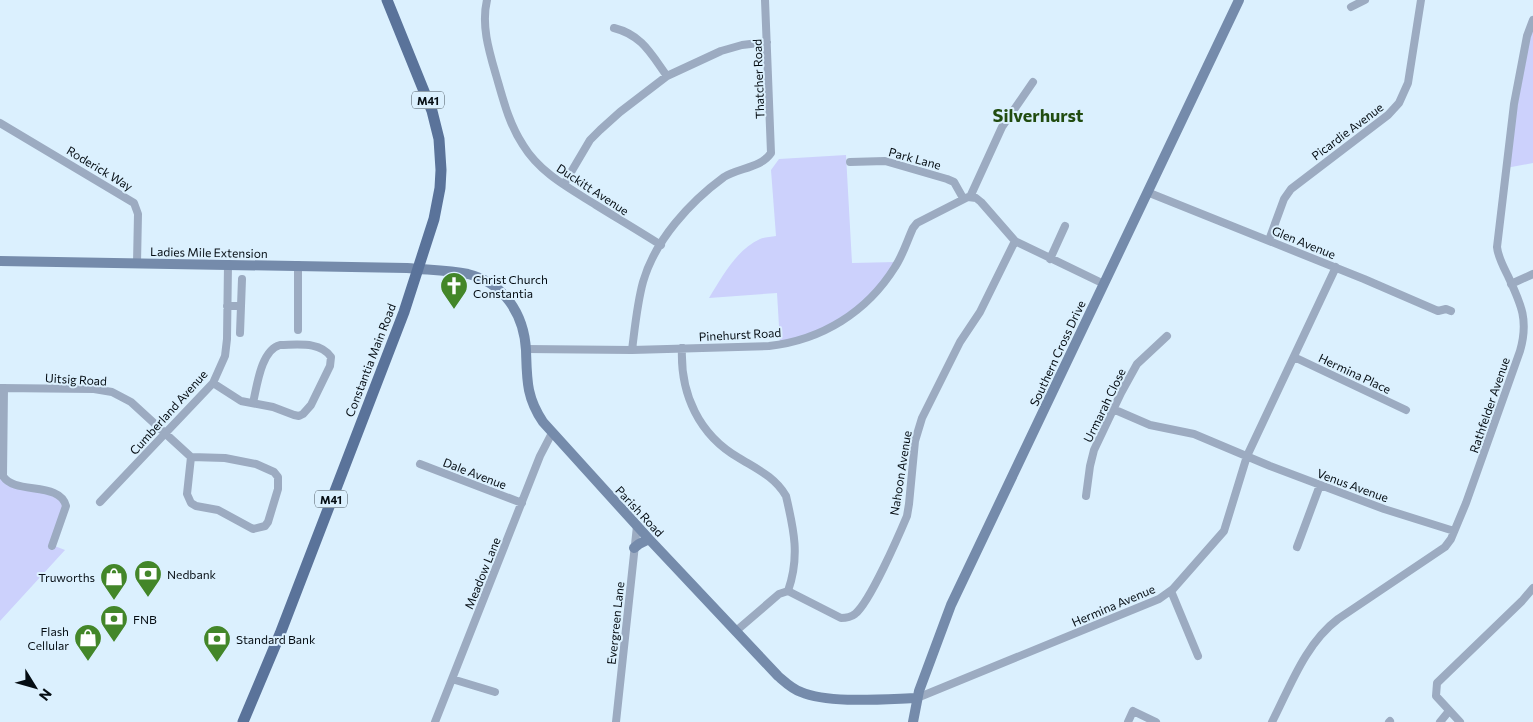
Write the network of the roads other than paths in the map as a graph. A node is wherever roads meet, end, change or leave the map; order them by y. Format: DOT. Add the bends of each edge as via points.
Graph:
graph roads {
  1 [pos="387,0"];
  2 [pos="487,0"];
  3 [pos="765,0"];
  4 [pos="1239,0"];
  5 [pos="1365,0"];
  6 [pos="1421,0"];
  7 [pos="1351,7"];
  8 [pos="1533,20"];
  9 [pos="614,28"];
  10 [pos="767,42"];
  11 [pos="667,76"];
  12 [pos="1033,82"];
  13 [pos="0,123"];
  14 [pos="850,162"];
  15 [pos="564,184"];
  16 [pos="1147,192"];
  17 [pos="967,197"];
  18 [pos="1065,226"];
  19 [pos="1269,240"];
  20 [pos="1015,241"];
  21 [pos="660,245"];
  22 [pos="1050,259"];
  23 [pos="0,261"];
  24 [pos="137,263"];
  25 [pos="228,264"];
  26 [pos="298,266"];
  27 [pos="1336,267"];
  28 [pos="418,269"];
  29 [pos="1533,274"];
  30 [pos="242,279"];
  31 [pos="1104,284"];
  32 [pos="1511,284"];
  33 [pos="227,306"];
  34 [pos="241,306"];
  35 [pos="1451,311"];
  36 [pos="298,330"];
  37 [pos="240,333"];
  38 [pos="1167,336"];
  39 [pos="682,348"];
  40 [pos="526,349"];
  41 [pos="632,350"];
  42 [pos="1294,357"];
  43 [pos="213,383"];
  44 [pos="2,388"];
  45 [pos="253,403"];
  46 [pos="1113,410"];
  47 [pos="1406,410"];
  48 [pos="552,433"];
  49 [pos="165,434"];
  50 [pos="1247,456"];
  51 [pos="191,457"];
  52 [pos="420,464"];
  53 [pos="1320,485"];
  54 [pos="1086,496"];
  55 [pos="100,502"];
  56 [pos="522,503"];
  57 [pos="637,526"];
  58 [pos="1454,531"];
  59 [pos="649,539"];
  60 [pos="52,546"];
  61 [pos="1297,547"];
  62 [pos="634,548"];
  63 [pos="1532,590"];
  64 [pos="788,591"];
  65 [pos="1171,591"];
  66 [pos="736,631"];
  67 [pos="1198,656"];
  68 [pos="452,679"];
  69 [pos="495,692"];
  70 [pos="917,698"];
  71 [pos="1449,711"];
  72 [pos="244,722"];
  73 [pos="435,722"];
  74 [pos="616,722"];
  75 [pos="913,722"];
  76 [pos="1128,722"];
  77 [pos="1156,722"];
  78 [pos="1272,722"];
  79 [pos="1440,722"];
  80 [pos="1460,722"];
  1 -- 28 [label="main road, Constantia Main Road / M41" via="432,111 439,139 440,188"];
  2 -- 15 [label="street, Duckitt Avenue" via="486,33 509,118 532,157 542,169"];
  3 -- 10 [label="street, Thatcher Road"];
  4 -- 16 [label="street, Southern Cross Drive"];
  5 -- 7 [label="street"];
  6 -- 19 [label="street, Picardie Avenue" via="1410,74 1402,98 1388,115 1291,190 1284,199"];
  8 -- 32 [label="street, Rathfelder Avenue" via="1514,104 1497,246"];
  9 -- 11 [label="street" via="638,38"];
  10 -- 11 [label="street" via="727,49"];
  10 -- 21 [label="street, Thatcher Road" via="770,156 727,176 708,189"];
  11 -- 15 [label="street" via="590,140"];
  12 -- 17 [label="street" via="1002,127"];
  13 -- 24 [label="street, Roderick Way" via="134,202 138,214"];
  14 -- 17 [label="street, Park Lane" via="885,161 947,179"];
  15 -- 21 [label="street, Duckitt Avenue"];
  16 -- 19 [label="street, Glen Avenue"];
  16 -- 31 [label="street, Southern Cross Drive"];
  17 -- 20 [label="street" via="981,202"];
  17 -- 39 [label="street, Pinehurst Road" via="917,223 895,266 866,303 816,335 782,344"];
  18 -- 22 [label="street"];
  19 -- 27 [label="street, Glen Avenue"];
  20 -- 22 [label="street"];
  20 -- 64 [label="street, Nahoon Avenue" via="922,418 915,441 907,516 868,598 855,614 841,618"];
  21 -- 41 [label="street" via="643,282"];
  22 -- 31 [label="street"];
  23 -- 24 [label="street, Ladies Mile Extension"];
  24 -- 25 [label="street, Ladies Mile Extension"];
  25 -- 26 [label="street, Ladies Mile Extension"];
  25 -- 33 [label="street, Cumberland Avenue"];
  26 -- 28 [label="street, Ladies Mile Extension"];
  26 -- 36 [label="street"];
  27 -- 35 [label="street, Glen Avenue" via="1438,311"];
  27 -- 42 [label="street, Hermina Avenue"];
  28 -- 40 [label="street, Parish Road" via="466,274 496,287 517,313"];
  28 -- 72 [label="main road, Constantia Main Road / M41"];
  29 -- 32 [label="street"];
  30 -- 34 [label="street"];
  31 -- 70 [label="street, Southern Cross Drive" via="951,604"];
  32 -- 58 [label="street, Rathfelder Avenue" via="1524,316 1522,343"];
  33 -- 34 [label="street"];
  33 -- 43 [label="street, Cumberland Avenue" via="225,356"];
  34 -- 37 [label="street"];
  38 -- 46 [label="street, Urmarah Close" via="1137,364"];
  39 -- 41 [label="street, Pinehurst Road"];
  39 -- 64 [label="street" via="687,393 705,430 720,445 770,477 786,496 796,557"];
  40 -- 41 [label="street, Pinehurst Road"];
  40 -- 48 [label="street, Parish Road" via="529,394 537,414"];
  42 -- 47 [label="street, Hermina Place"];
  42 -- 50 [label="street, Hermina Avenue"];
  43 -- 45 [label="street" via="235,399"];
  43 -- 49 [label="street, Cumberland Avenue"];
  44 -- 49 [label="street, Uitsig Road" via="104,390 131,402"];
  44 -- 60 [label="street" via="3,476 10,483 63,498 66,506"];
  45 -- 45 [label="street" via="294,415 303,414 311,405 330,366 331,357 322,348 314,346 275,346 265,357"];
  46 -- 50 [label="street, Venus Avenue" via="1150,425 1194,434"];
  46 -- 54 [label="street, Urmarah Close" via="1094,450"];
  48 -- 56 [label="street, Meadow Lane"];
  48 -- 57 [label="street, Parish Road"];
  49 -- 51 [label="street, Uitsig Road"];
  49 -- 55 [label="street, Cumberland Avenue"];
  50 -- 53 [label="street, Venus Avenue"];
  50 -- 65 [label="street, Hermina Avenue" via="1224,531"];
  51 -- 51 [label="street" via="234,460 274,472 278,477 278,489 265,526 253,530 218,510 191,503 187,494"];
  52 -- 56 [label="street, Dale Avenue"];
  53 -- 58 [label="street, Venus Avenue"];
  53 -- 61 [label="street"];
  56 -- 68 [label="street, Meadow Lane"];
  57 -- 59 [label="street, Parish Road"];
  57 -- 62 [label="street, Evergreen Lane"];
  58 -- 78 [label="street, Rathfelder Avenue" via="1442,550 1324,632 1310,650"];
  59 -- 62 [label="street"];
  59 -- 66 [label="street, Parish Road"];
  62 -- 74 [label="street, Evergreen Lane"];
  63 -- 71 [label="street" via="1438,681 1436,696"];
  64 -- 66 [label="street" via="779,594"];
  65 -- 67 [label="street"];
  65 -- 70 [label="street, Hermina Avenue" via="1159,600"];
  66 -- 70 [label="street, Parish Road" via="778,676 799,692 829,699"];
  68 -- 69 [label="street"];
  68 -- 73 [label="street, Meadow Lane"];
  70 -- 75 [label="street, Southern Cross Drive"];
  71 -- 79 [label="street"];
  71 -- 80 [label="street"];
  76 -- 77 [label="street" via="1133,711"];
}
